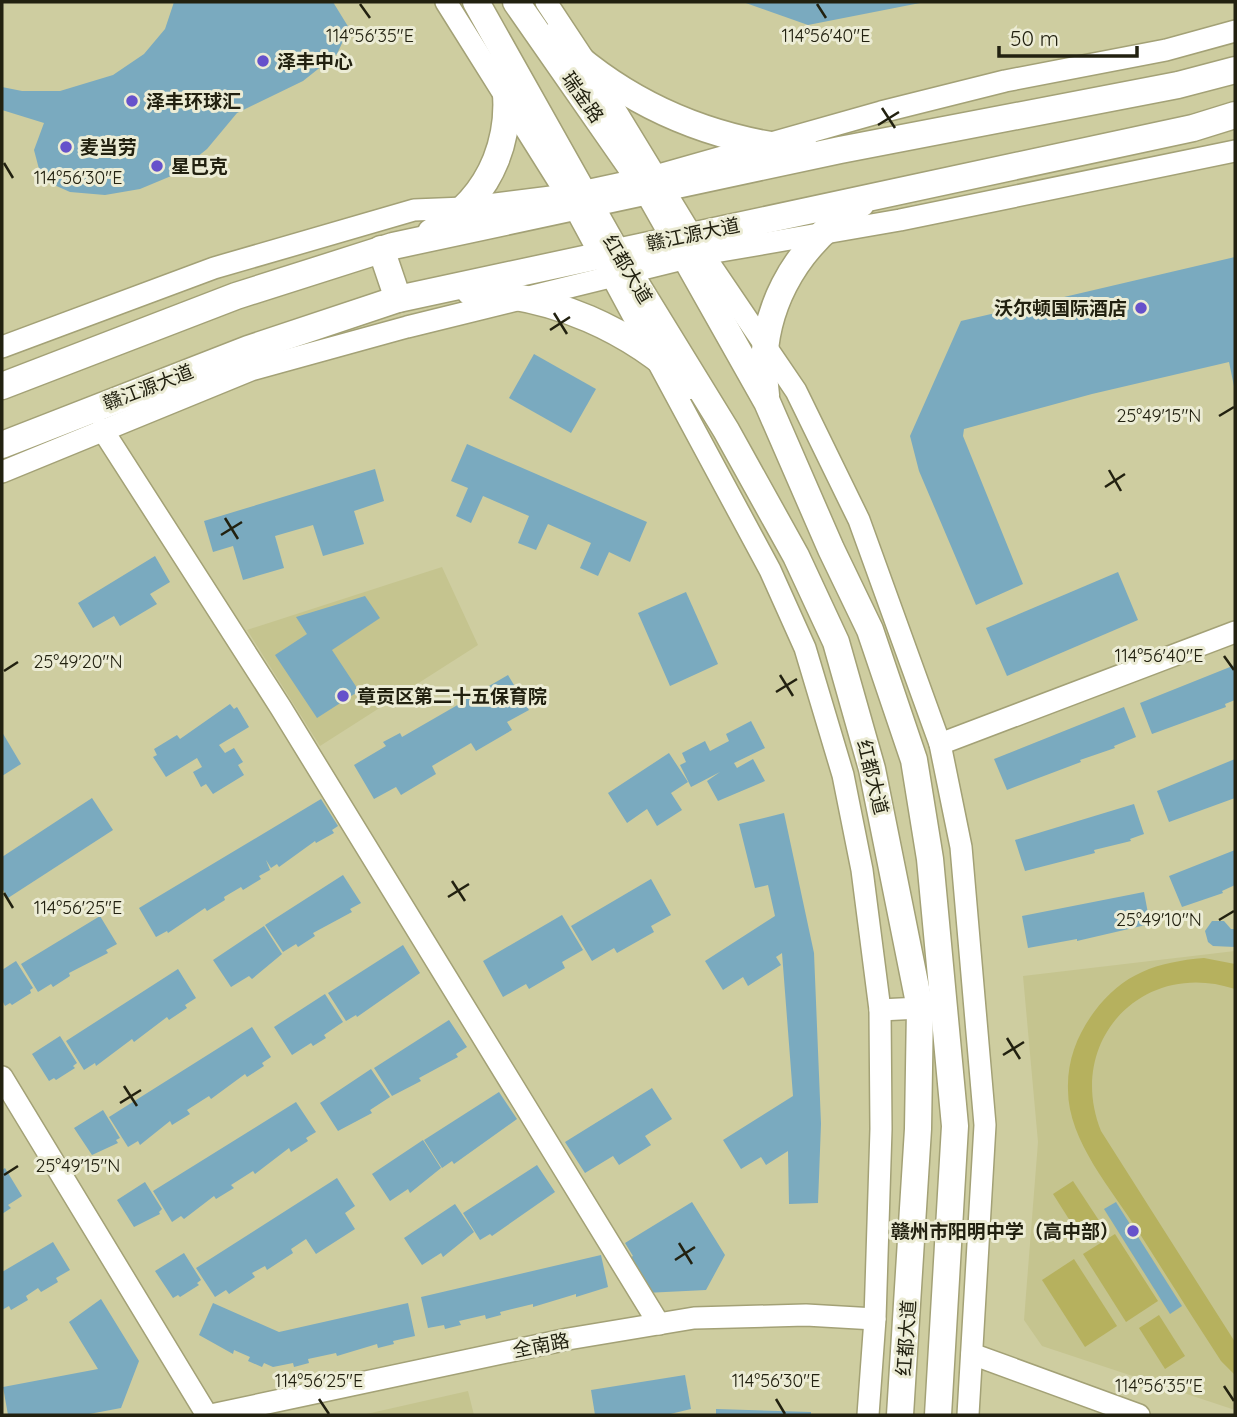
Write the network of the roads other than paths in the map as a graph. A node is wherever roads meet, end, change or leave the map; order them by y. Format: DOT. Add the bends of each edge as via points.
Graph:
graph roads {
  1 [pos="446,2"];
  2 [pos="517,2"];
  3 [pos="545,2"];
  4 [pos="481,10"];
  5 [pos="1235,32"];
  6 [pos="589,67"];
  7 [pos="1235,70"];
  8 [pos="508,98"];
  9 [pos="1235,115"];
  10 [pos="766,145"];
  11 [pos="840,150"];
  12 [pos="1235,151"];
  13 [pos="652,185"];
  14 [pos="885,193"];
  15 [pos="578,199"];
  16 [pos="464,208"];
  17 [pos="821,233"];
  18 [pos="688,246"];
  19 [pos="387,248"];
  20 [pos="615,263"];
  21 [pos="405,298"];
  22 [pos="525,298"];
  23 [pos="765,346"];
  24 [pos="2,347"];
  25 [pos="654,356"];
  26 [pos="2,386"];
  27 [pos="767,402"];
  28 [pos="102,429"];
  29 [pos="726,430"];
  30 [pos="2,445"];
  31 [pos="2,472"];
  32 [pos="1235,632"];
  33 [pos="940,744"];
  34 [pos="976,1004"];
  35 [pos="933,1008"];
  36 [pos="880,1010"];
  37 [pos="2,1077"];
  38 [pos="875,1319"];
  39 [pos="659,1324"];
  40 [pos="972,1354"];
  41 [pos="209,1415"];
  42 [pos="868,1415"];
  43 [pos="900,1415"];
  44 [pos="938,1415"];
  45 [pos="968,1415"];
  46 [pos="1139,1415"];
  1 -- 8 [label="street"];
  2 -- 6 [label="main road"];
  2 -- 13 [label="main road, 瑞金路"];
  3 -- 6 [label="street"];
  4 -- 8 [label="main road" via="502,62"];
  4 -- 15 [label="main road"];
  5 -- 10 [label="street" via="992,84"];
  6 -- 10 [label="main road" via="624,92 682,122"];
  6 -- 13 [label="street"];
  7 -- 11 [label="main road"];
  8 -- 15 [label="street"];
  8 -- 16 [label="main road" via="508,120 498,157 481,189"];
  9 -- 14 [label="main road, 赣江源大道" via="1193,128"];
  10 -- 11 [label="main road"];
  10 -- 13 [label="street"];
  11 -- 13 [label="main road"];
  12 -- 17 [label="street"];
  13 -- 15 [label="main road"];
  13 -- 18 [label="main road, 红都大道"];
  14 -- 17 [label="main road"];
  14 -- 18 [label="main road, 赣江源大道"];
  15 -- 16 [label="street"];
  15 -- 19 [label="main road"];
  15 -- 20 [label="main road, 红都大道"];
  16 -- 19 [label="main road" via="427,234"];
  16 -- 24 [label="street" via="414,210 214,268"];
  17 -- 18 [label="street"];
  17 -- 23 [label="main road" via="785,280 772,310"];
  18 -- 20 [label="main road, 赣江源大道"];
  18 -- 23 [label="street"];
  18 -- 27 [label="main road, 红都大道"];
  19 -- 21 [label="main road"];
  19 -- 26 [label="main road" via="236,296"];
  20 -- 21 [label="main road, 赣江源大道"];
  20 -- 22 [label="street"];
  20 -- 25 [label="street"];
  20 -- 29 [label="main road, 红都大道"];
  21 -- 22 [label="main road" via="473,292"];
  21 -- 30 [label="main road, 赣江源大道" via="248,349"];
  22 -- 25 [label="main road" via="593,320"];
  22 -- 28 [label="street" via="251,370"];
  23 -- 27 [label="main road"];
  23 -- 33 [label="street" via="796,391 859,520"];
  25 -- 29 [label="main road" via="688,385"];
  25 -- 36 [label="street" via="771,570 804,648 843,775 862,870"];
  27 -- 35 [label="main road, 红都大道" via="870,630 914,760 930,859"];
  28 -- 31 [label="street"];
  28 -- 39 [label="street" via="281,708"];
  29 -- 35 [label="main road, 红都大道" via="796,556 836,642"];
  32 -- 33 [label="street"];
  33 -- 34 [label="street" via="961,847"];
  34 -- 35 [label="street"];
  34 -- 40 [label="street" via="985,1125"];
  35 -- 36 [label="street"];
  35 -- 43 [label="main road, 红都大道"];
  35 -- 44 [label="main road, 红都大道" via="955,1126"];
  36 -- 38 [label="street"];
  37 -- 41 [label="street"];
  38 -- 39 [label="street, 全南路" via="806,1315 694,1318"];
  38 -- 42 [label="street"];
  39 -- 41 [label="street, 全南路"];
  40 -- 45 [label="street"];
  40 -- 46 [label="street"];
}
